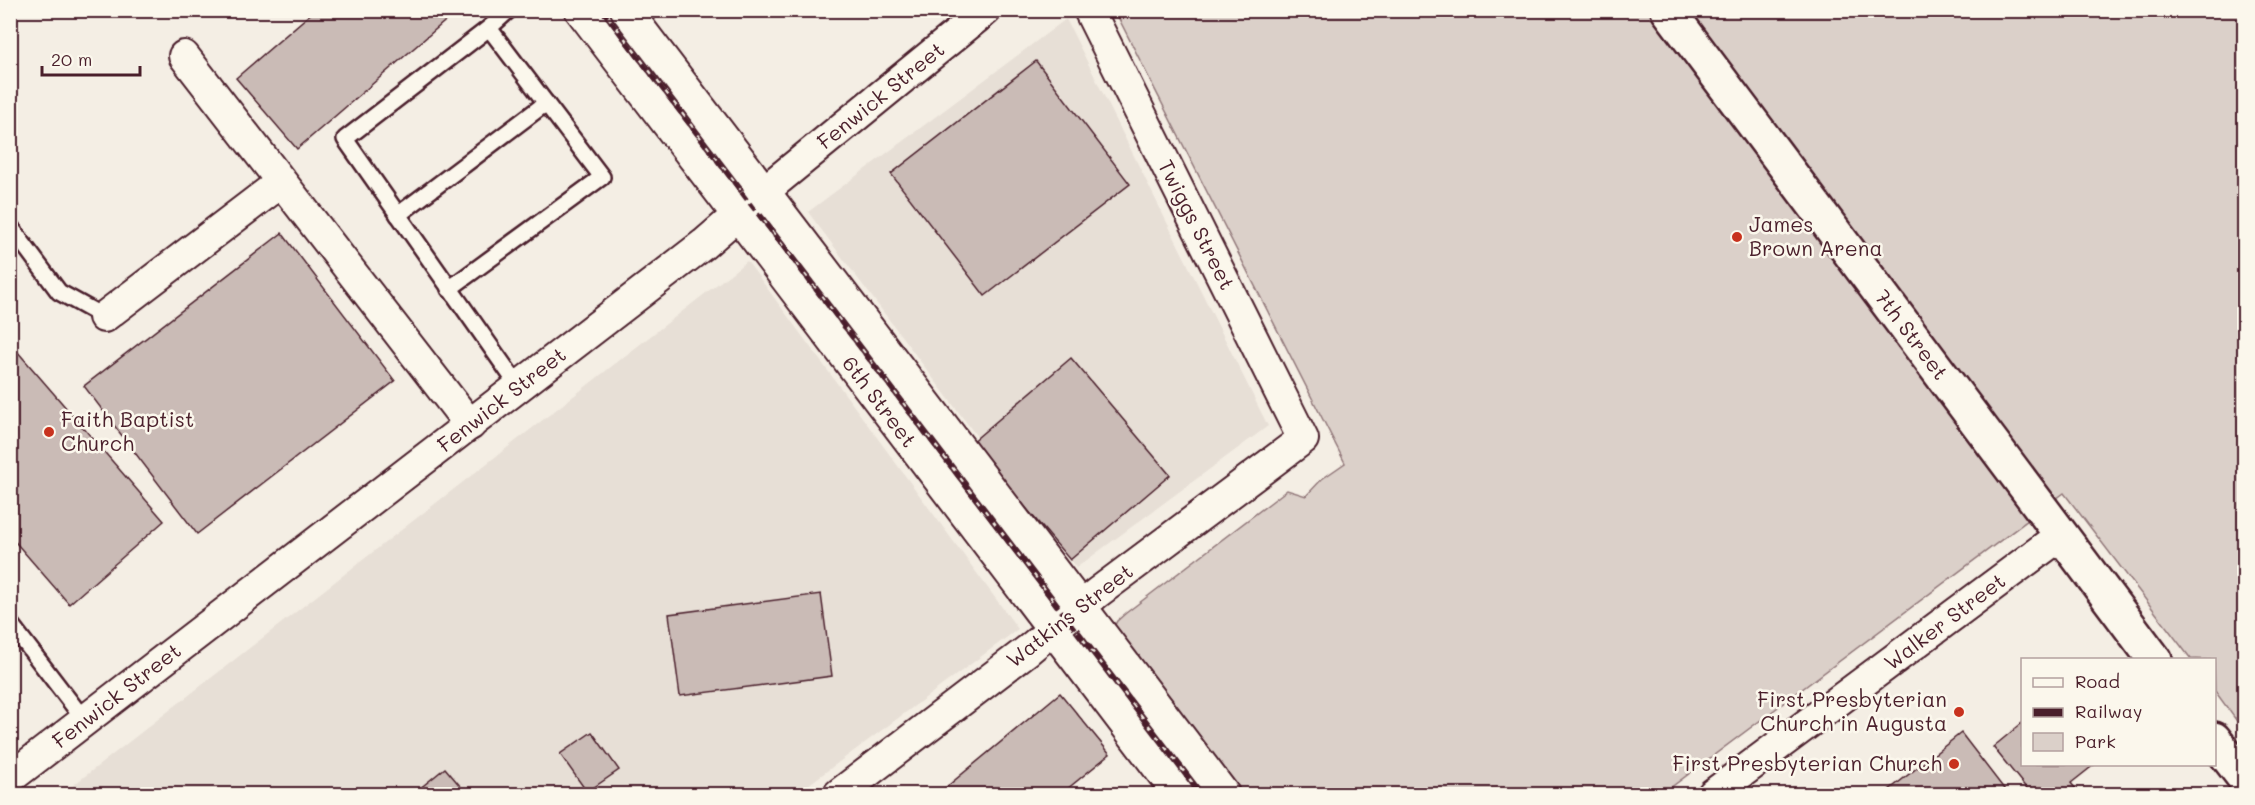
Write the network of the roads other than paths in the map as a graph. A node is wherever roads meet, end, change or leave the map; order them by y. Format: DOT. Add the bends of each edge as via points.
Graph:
graph roads {
  1 [pos="509,10"];
  2 [pos="580,10"];
  3 [pos="626,10"];
  4 [pos="986,10"];
  5 [pos="1089,10"];
  6 [pos="1668,10"];
  7 [pos="489,28"];
  8 [pos="184,56"];
  9 [pos="546,103"];
  10 [pos="280,183"];
  11 [pos="765,192"];
  12 [pos="398,215"];
  13 [pos="737,216"];
  14 [pos="10,226"];
  15 [pos="449,289"];
  16 [pos="104,317"];
  17 [pos="519,387"];
  18 [pos="470,425"];
  19 [pos="1303,439"];
  20 [pos="2061,535"];
  21 [pos="1080,607"];
  22 [pos="10,623"];
  23 [pos="1052,630"];
  24 [pos="2153,658"];
  25 [pos="85,721"];
  26 [pos="2216,742"];
  27 [pos="14,767"];
  28 [pos="2244,778"];
  29 [pos="839,795"];
  30 [pos="1178,795"];
  31 [pos="1224,795"];
  32 [pos="1713,795"];
  1 -- 7 [label="lane"];
  2 -- 13 [label="street, 6th Street"];
  3 -- 11 [label="street, 6th Street"];
  4 -- 11 [label="street, Fenwick Street"];
  5 -- 19 [label="street, Twiggs Street"];
  6 -- 20 [label="main road, 7th Street"];
  7 -- 9 [label="lane"];
  7 -- 12 [label="lane" via="345,139"];
  8 -- 10 [label="street"];
  9 -- 12 [label="lane"];
  9 -- 15 [label="lane" via="602,177"];
  10 -- 16 [label="street"];
  10 -- 18 [label="street"];
  11 -- 13 [label="street, Fenwick Street"];
  11 -- 21 [label="street, 6th Street"];
  12 -- 15 [label="lane"];
  13 -- 17 [label="street, Fenwick Street"];
  13 -- 23 [label="street, 6th Street"];
  14 -- 16 [label="lane" via="59,292"];
  15 -- 17 [label="lane"];
  17 -- 18 [label="street, Fenwick Street"];
  18 -- 25 [label="street, Fenwick Street"];
  19 -- 21 [label="street, Watkins Street"];
  20 -- 24 [label="main road, 7th Street"];
  20 -- 32 [label="street, Walker Street"];
  21 -- 23 [label="street, Watkins Street"];
  21 -- 31 [label="street, 6th Street"];
  22 -- 25 [label="lane"];
  23 -- 29 [label="street, Watkins Street"];
  23 -- 30 [label="street, 6th Street"];
  25 -- 27 [label="street, Fenwick Street"];
  26 -- 28 [label="main road"];
}
